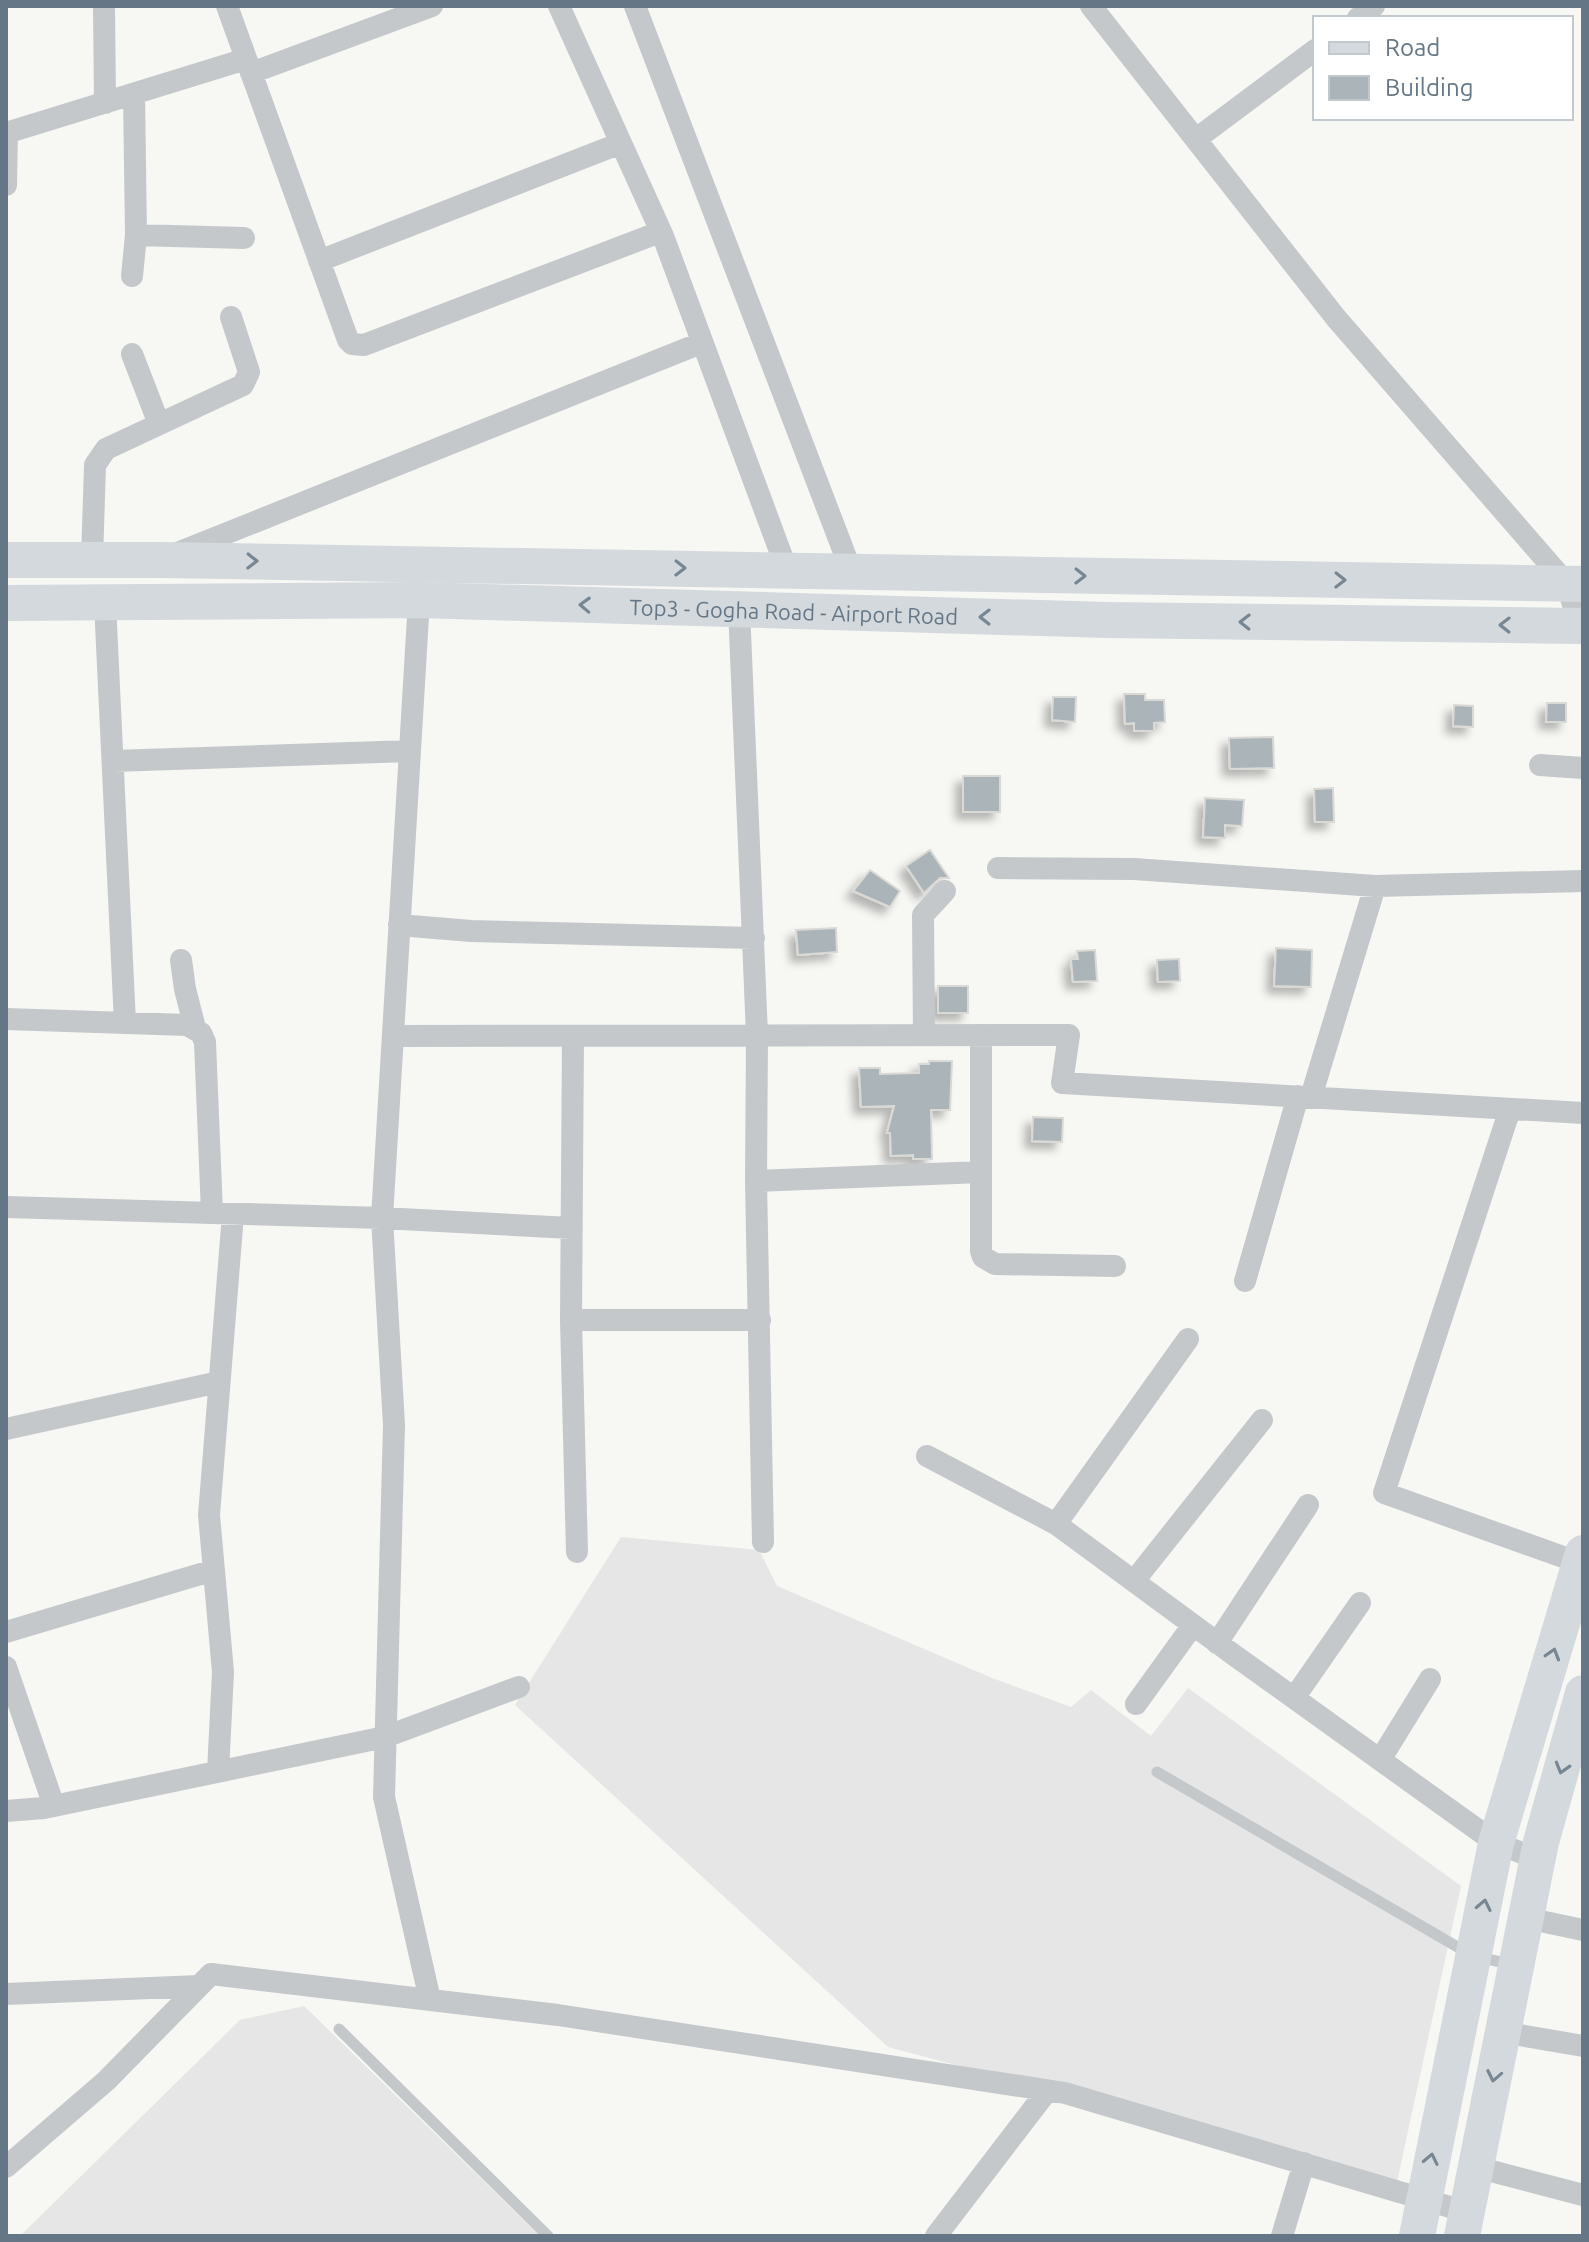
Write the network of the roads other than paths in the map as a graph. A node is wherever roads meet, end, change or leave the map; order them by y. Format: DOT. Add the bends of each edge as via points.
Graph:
graph roads {
  1 [pos="104,6"];
  2 [pos="227,6"];
  3 [pos="432,6"];
  4 [pos="559,6"];
  5 [pos="635,6"];
  6 [pos="1091,6"];
  7 [pos="1313,51"];
  8 [pos="249,66"];
  9 [pos="134,94"];
  10 [pos="105,103"];
  11 [pos="7,133"];
  12 [pos="1196,139"];
  13 [pos="621,143"];
  14 [pos="6,185"];
  15 [pos="660,232"];
  16 [pos="136,235"];
  17 [pos="244,238"];
  18 [pos="319,261"];
  19 [pos="132,276"];
  20 [pos="231,317"];
  21 [pos="701,343"];
  22 [pos="132,354"];
  23 [pos="159,424"];
  24 [pos="6,560"];
  25 [pos="92,560"];
  26 [pos="160,560"];
  27 [pos="787,570"];
  28 [pos="852,573"];
  29 [pos="1575,584"];
  30 [pos="419,600"];
  31 [pos="6,603"];
  32 [pos="105,603"];
  33 [pos="739,608"];
  34 [pos="1581,626"];
  35 [pos="410,751"];
  36 [pos="113,761"];
  37 [pos="1540,765"];
  38 [pos="1583,768"];
  39 [pos="998,868"];
  40 [pos="1583,881"];
  41 [pos="1375,886"];
  42 [pos="945,891"];
  43 [pos="399,925"];
  44 [pos="754,938"];
  45 [pos="181,960"];
  46 [pos="6,1019"];
  47 [pos="125,1023"];
  48 [pos="195,1028"];
  49 [pos="757,1035"];
  50 [pos="924,1035"];
  51 [pos="981,1035"];
  52 [pos="393,1036"];
  53 [pos="573,1036"];
  54 [pos="1304,1097"];
  55 [pos="1510,1109"];
  56 [pos="1583,1113"];
  57 [pos="981,1172"];
  58 [pos="756,1181"];
  59 [pos="6,1207"];
  60 [pos="222,1214"];
  61 [pos="382,1218"];
  62 [pos="571,1228"];
  63 [pos="1115,1266"];
  64 [pos="1245,1281"];
  65 [pos="571,1320"];
  66 [pos="760,1320"];
  67 [pos="1188,1339"];
  68 [pos="219,1382"];
  69 [pos="1262,1420"];
  70 [pos="6,1429"];
  71 [pos="927,1456"];
  72 [pos="1308,1505"];
  73 [pos="1056,1524"];
  74 [pos="763,1542"];
  75 [pos="577,1552"];
  76 [pos="1581,1558"];
  77 [pos="214,1570"];
  78 [pos="1134,1581"];
  79 [pos="1360,1603"];
  80 [pos="1193,1625"];
  81 [pos="6,1632"];
  82 [pos="1217,1643"];
  83 [pos="6,1667"];
  84 [pos="1430,1679"];
  85 [pos="519,1687"];
  86 [pos="1583,1693"];
  87 [pos="1294,1698"];
  88 [pos="1136,1704"];
  89 [pos="385,1737"];
  90 [pos="1380,1760"];
  91 [pos="218,1772"];
  92 [pos="1157,1772"];
  93 [pos="54,1806"];
  94 [pos="6,1811"];
  95 [pos="1496,1843"];
  96 [pos="1538,1859"];
  97 [pos="1526,1918"];
  98 [pos="1583,1930"];
  99 [pos="1473,1956"];
  100 [pos="1516,1965"];
  101 [pos="199,1986"];
  102 [pos="6,1994"];
  103 [pos="430,2000"];
  104 [pos="339,2029"];
  105 [pos="1502,2032"];
  106 [pos="1583,2046"];
  107 [pos="1047,2091"];
  108 [pos="1304,2163"];
  109 [pos="6,2167"];
  110 [pos="1476,2167"];
  111 [pos="1583,2195"];
  112 [pos="1423,2198"];
  113 [pos="1464,2224"];
  114 [pos="548,2236"];
  115 [pos="936,2236"];
  116 [pos="1282,2236"];
  117 [pos="1417,2236"];
  1 -- 10 [label="street"];
  2 -- 8 [label="street"];
  3 -- 8 [label="street"];
  4 -- 13 [label="street"];
  5 -- 28 [label="street"];
  6 -- 12 [label="street"];
  7 -- 12 [label="street"];
  8 -- 9 [label="street"];
  8 -- 18 [label="street"];
  9 -- 10 [label="street"];
  9 -- 16 [label="street"];
  10 -- 11 [label="street"];
  11 -- 14 [label="street"];
  12 -- 29 [label="street" via="1336,318"];
  13 -- 15 [label="street"];
  13 -- 18 [label="street"];
  15 -- 18 [label="street" via="357,346 348,340"];
  15 -- 21 [label="street"];
  16 -- 17 [label="street"];
  16 -- 19 [label="street"];
  20 -- 23 [label="street" via="248,379"];
  21 -- 26 [label="street"];
  21 -- 27 [label="street"];
  22 -- 23 [label="street"];
  23 -- 25 [label="street" via="99,456"];
  24 -- 25 [label="main road, Top3 - Gogha Road - Airport Road"];
  25 -- 26 [label="main road, Top3 - Gogha Road - Airport Road"];
  26 -- 27 [label="main road, Top3 - Gogha Road - Airport Road, one-way"];
  27 -- 28 [label="main road, Top3 - Gogha Road - Airport Road"];
  28 -- 29 [label="main road, Top3 - Gogha Road - Airport Road, one-way"];
  29 -- 34 [label="street"];
  30 -- 32 [label="main road, Top3 - Gogha Road - Airport Road"];
  33 -- 30 [label="main road, Top3 - Gogha Road - Airport Road, one-way"];
  30 -- 35 [label="street"];
  31 -- 32 [label="main road, Top3 - Gogha Road - Airport Road"];
  32 -- 36 [label="street"];
  34 -- 33 [label="main road, Top3 - Gogha Road - Airport Road, one-way" via="1107,620"];
  33 -- 44 [label="street"];
  35 -- 36 [label="street"];
  35 -- 43 [label="street"];
  36 -- 47 [label="street"];
  37 -- 38 [label="street"];
  39 -- 41 [label="street" via="1134,869"];
  40 -- 41 [label="street"];
  41 -- 54 [label="street"];
  42 -- 50 [label="street" via="922,922"];
  43 -- 44 [label="street"];
  43 -- 52 [label="street"];
  44 -- 49 [label="street"];
  45 -- 48 [label="street"];
  46 -- 47 [label="street"];
  47 -- 48 [label="street"];
  48 -- 60 [label="street" via="205,1042"];
  49 -- 50 [label="street"];
  49 -- 53 [label="street"];
  49 -- 58 [label="street"];
  50 -- 51 [label="street"];
  51 -- 54 [label="street" via="1069,1035 1062,1083"];
  51 -- 57 [label="street"];
  52 -- 53 [label="street"];
  52 -- 61 [label="street"];
  53 -- 62 [label="street"];
  54 -- 55 [label="street"];
  54 -- 64 [label="street"];
  55 -- 56 [label="street"];
  55 -- 76 [label="street" via="1384,1493"];
  57 -- 58 [label="street"];
  57 -- 63 [label="street" via="981,1251 989,1262"];
  58 -- 66 [label="street"];
  59 -- 60 [label="street"];
  60 -- 61 [label="street"];
  60 -- 68 [label="street"];
  61 -- 62 [label="street"];
  61 -- 89 [label="street" via="394,1425"];
  62 -- 65 [label="street"];
  65 -- 66 [label="street"];
  65 -- 75 [label="street"];
  66 -- 74 [label="street"];
  67 -- 73 [label="street"];
  68 -- 70 [label="street"];
  68 -- 77 [label="street" via="209,1515"];
  69 -- 78 [label="street"];
  71 -- 73 [label="street"];
  72 -- 82 [label="street"];
  73 -- 78 [label="street"];
  95 -- 76 [label="main road, one-way"];
  77 -- 81 [label="street"];
  77 -- 91 [label="street" via="223,1672"];
  78 -- 80 [label="street"];
  79 -- 87 [label="street"];
  80 -- 82 [label="street"];
  80 -- 88 [label="street"];
  82 -- 87 [label="street"];
  83 -- 93 [label="street"];
  84 -- 90 [label="street"];
  85 -- 89 [label="street"];
  86 -- 96 [label="main road, one-way"];
  87 -- 90 [label="street"];
  89 -- 91 [label="street"];
  89 -- 103 [label="street" via="384,1797"];
  90 -- 95 [label="street"];
  91 -- 93 [label="street"];
  92 -- 99 [label="lane"];
  93 -- 94 [label="street"];
  95 -- 96 [label="street"];
  99 -- 95 [label="main road, one-way"];
  96 -- 97 [label="main road"];
  97 -- 98 [label="street"];
  97 -- 100 [label="main road"];
  99 -- 100 [label="lane"];
  112 -- 99 [label="main road, one-way"];
  100 -- 105 [label="main road"];
  101 -- 102 [label="street"];
  101 -- 103 [label="street" via="211,1974"];
  101 -- 109 [label="street" via="106,2081"];
  103 -- 107 [label="street"];
  104 -- 114 [label="lane"];
  105 -- 106 [label="street"];
  105 -- 110 [label="main road, one-way"];
  107 -- 108 [label="street"];
  107 -- 115 [label="street"];
  108 -- 112 [label="street"];
  108 -- 116 [label="street"];
  110 -- 111 [label="street"];
  110 -- 113 [label="main road"];
  112 -- 113 [label="street"];
  112 -- 117 [label="main road"];
}
